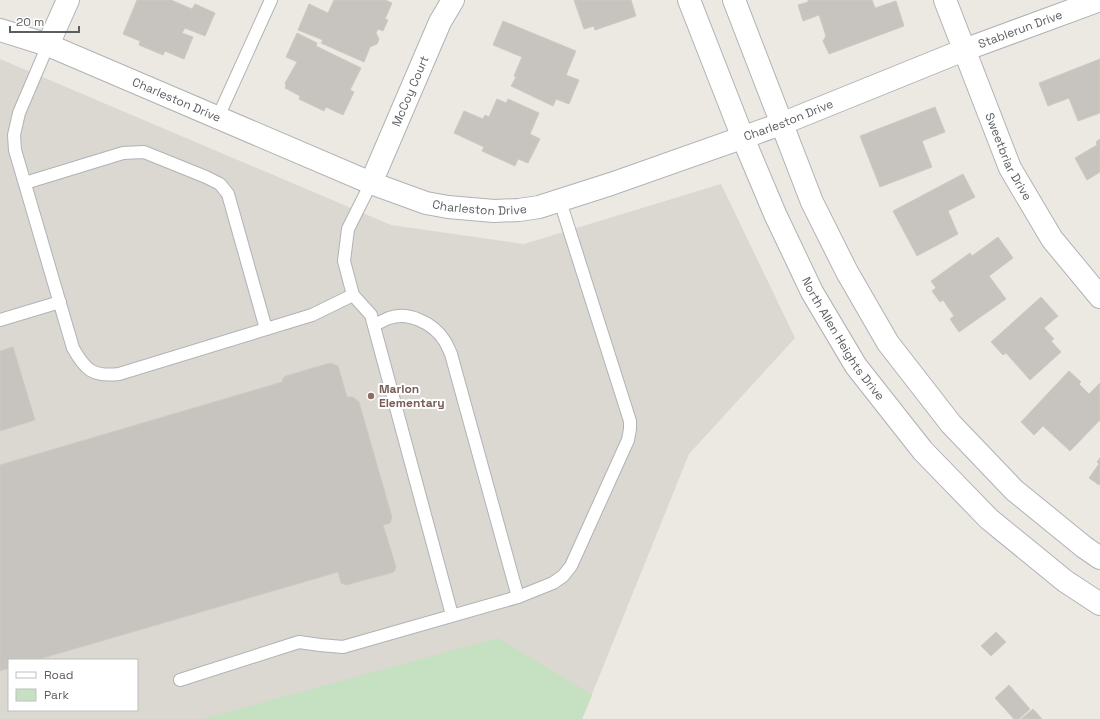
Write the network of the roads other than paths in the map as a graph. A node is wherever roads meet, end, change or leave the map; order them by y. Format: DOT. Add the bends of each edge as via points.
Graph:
graph roads {
  1 [pos="68,0"];
  2 [pos="271,0"];
  3 [pos="453,0"];
  4 [pos="689,0"];
  5 [pos="734,0"];
  6 [pos="945,0"];
  7 [pos="1100,0"];
  8 [pos="0,30"];
  9 [pos="48,45"];
  10 [pos="964,50"];
  11 [pos="218,117"];
  12 [pos="781,124"];
  13 [pos="743,138"];
  14 [pos="25,183"];
  15 [pos="371,183"];
  16 [pos="560,201"];
  17 [pos="352,296"];
  18 [pos="1100,297"];
  19 [pos="60,302"];
  20 [pos="0,320"];
  21 [pos="374,325"];
  22 [pos="266,329"];
  23 [pos="1100,558"];
  24 [pos="518,597"];
  25 [pos="1100,604"];
  26 [pos="452,615"];
  27 [pos="180,680"];
  1 -- 9 [label="street"];
  2 -- 11 [label="lane"];
  3 -- 15 [label="street, McCoy Court" via="440,22"];
  4 -- 13 [label="street, North Allen Heights Drive"];
  5 -- 12 [label="street"];
  6 -- 10 [label="street, Sweetbriar Drive"];
  7 -- 10 [label="street, Stablerun Drive"];
  8 -- 9 [label="street, Charleston Drive"];
  9 -- 11 [label="street, Charleston Drive"];
  9 -- 14 [label="lane" via="19,113 14,135 15,150"];
  10 -- 12 [label="street, Charleston Drive"];
  10 -- 18 [label="street, Sweetbriar Drive" via="1010,168 1052,239"];
  11 -- 15 [label="street, Charleston Drive"];
  12 -- 13 [label="street, Charleston Drive"];
  12 -- 23 [label="street" via="816,209 847,272 888,343 950,424 1014,490 1084,548"];
  13 -- 16 [label="street, Charleston Drive"];
  13 -- 25 [label="street, North Allen Heights Drive" via="812,292 856,366 923,451 989,519 1065,582"];
  14 -- 19 [label="lane"];
  14 -- 22 [label="lane" via="124,153 144,152 220,184 228,194"];
  15 -- 16 [label="street, Charleston Drive" via="426,203 473,210 519,210"];
  15 -- 17 [label="lane" via="348,229 344,261"];
  16 -- 24 [label="lane" via="630,421 630,429 628,440 571,566 553,583"];
  17 -- 21 [label="lane" via="371,315"];
  17 -- 22 [label="lane" via="312,315"];
  19 -- 20 [label="lane"];
  19 -- 22 [label="lane" via="73,348 82,364 93,372 106,376"];
  21 -- 24 [label="lane" via="390,318 406,317 421,320 434,328 445,340"];
  21 -- 26 [label="lane"];
  24 -- 26 [label="lane"];
  26 -- 27 [label="lane" via="343,647 298,642"];
}
